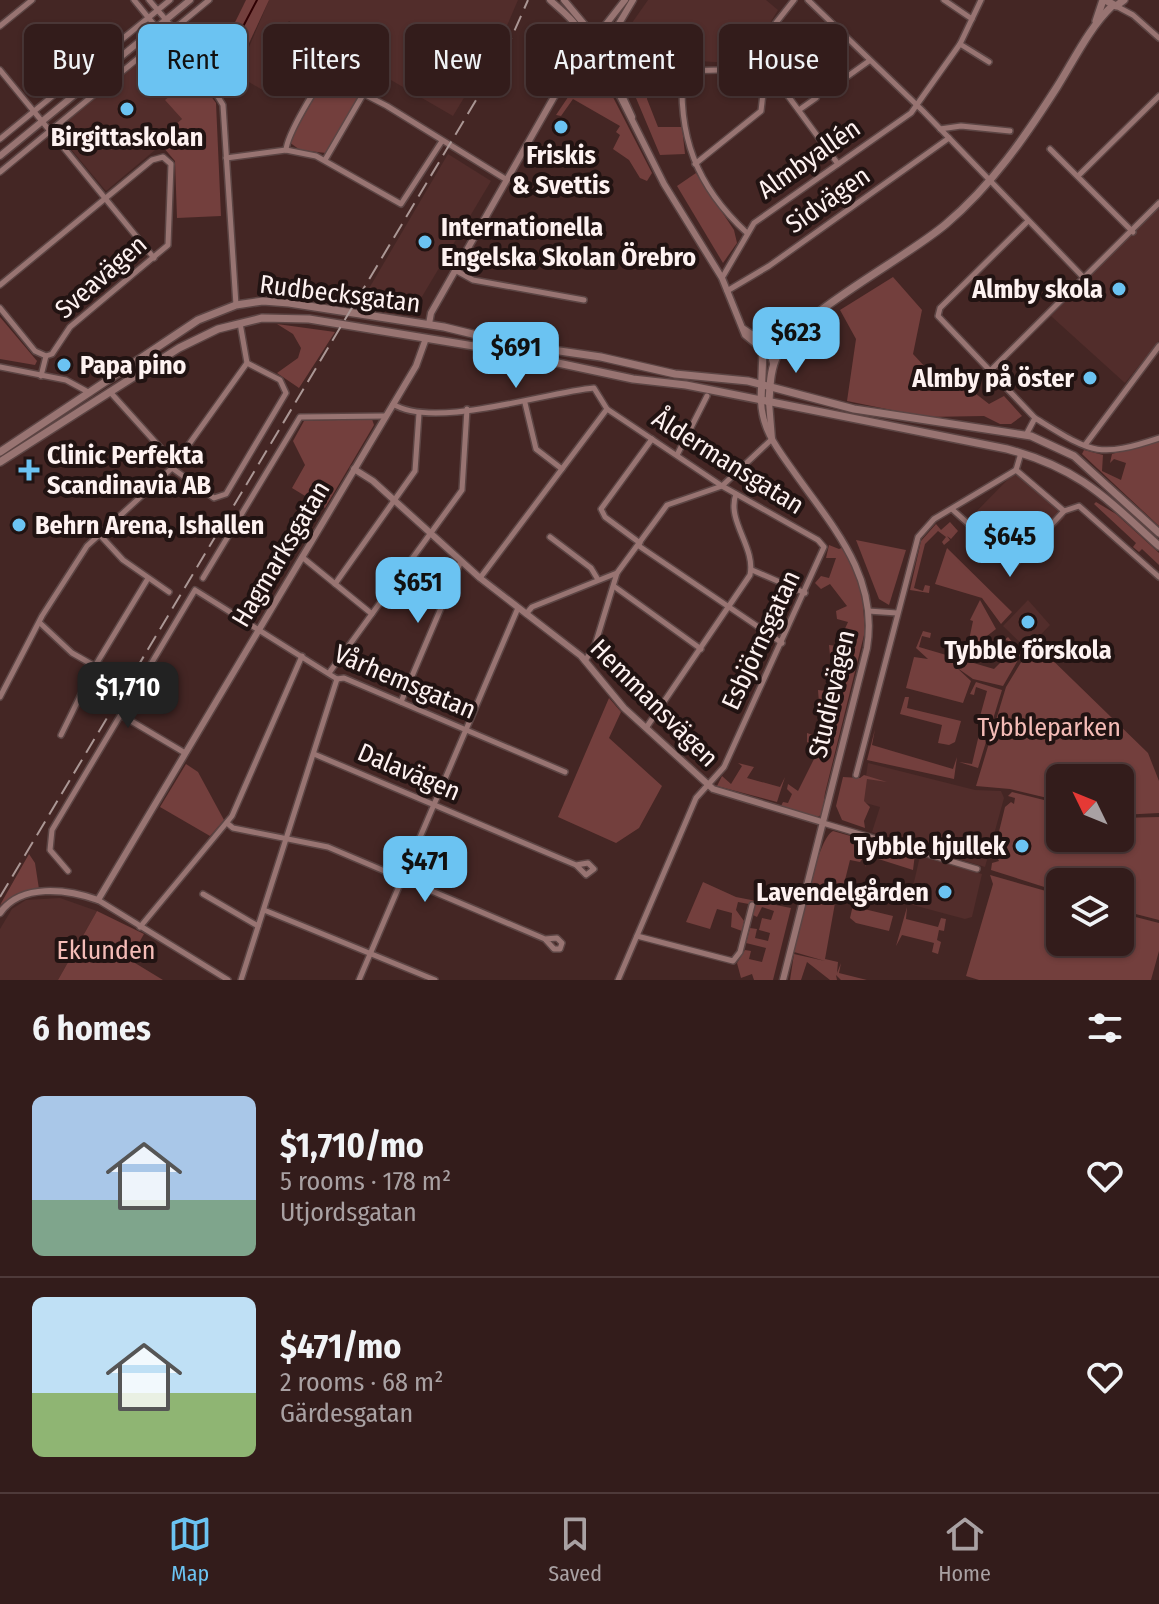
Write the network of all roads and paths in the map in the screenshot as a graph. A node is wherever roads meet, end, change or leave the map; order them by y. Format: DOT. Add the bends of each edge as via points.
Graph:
graph roads {
  1 [pos="32,0"];
  2 [pos="134,0"];
  3 [pos="149,0"];
  4 [pos="170,0"];
  5 [pos="190,0"];
  6 [pos="209,0"];
  7 [pos="550,0"];
  8 [pos="564,0"];
  9 [pos="625,0"];
  10 [pos="633,0"];
  11 [pos="794,0"];
  12 [pos="808,0"];
  13 [pos="944,0"];
  14 [pos="981,0"];
  15 [pos="1125,0"];
  16 [pos="1109,3"];
  17 [pos="157,11"];
  18 [pos="1133,15"];
  19 [pos="148,18"];
  20 [pos="972,19"];
  21 [pos="166,20"];
  22 [pos="153,24"];
  23 [pos="161,24"];
  24 [pos="170,24"];
  25 [pos="180,24"];
  26 [pos="577,24"];
  27 [pos="584,24"];
  28 [pos="606,24"];
  29 [pos="617,24"];
  30 [pos="775,24"];
  31 [pos="0,26"];
  32 [pos="1159,38"];
  33 [pos="138,43"];
  34 [pos="960,44"];
  35 [pos="138,60"];
  36 [pos="869,61"];
  37 [pos="989,62"];
  38 [pos="0,70"];
  39 [pos="719,70"];
  40 [pos="848,76"];
  41 [pos="217,96"];
  42 [pos="312,96"];
  43 [pos="362,96"];
  44 [pos="369,96"];
  45 [pos="557,96"];
  46 [pos="620,96"];
  47 [pos="763,96"];
  48 [pos="788,96"];
  49 [pos="1159,96"];
  50 [pos="816,98"];
  51 [pos="917,107"];
  52 [pos="799,110"];
  53 [pos="34,112"];
  54 [pos="42,121"];
  55 [pos="940,129"];
  56 [pos="51,131"];
  57 [pos="1010,131"];
  58 [pos="949,138"];
  59 [pos="0,139"];
  60 [pos="442,141"];
  61 [pos="1050,149"];
  62 [pos="286,150"];
  63 [pos="0,156"];
  64 [pos="226,158"];
  65 [pos="325,160"];
  66 [pos="695,164"];
  67 [pos="838,164"];
  68 [pos="0,172"];
  69 [pos="1078,176"];
  70 [pos="990,180"];
  71 [pos="508,181"];
  72 [pos="105,198"];
  73 [pos="1159,203"];
  74 [pos="1028,221"];
  75 [pos="1133,232"];
  76 [pos="747,233"];
  77 [pos="154,258"];
  78 [pos="455,270"];
  79 [pos="722,278"];
  80 [pos="1085,279"];
  81 [pos="0,285"];
  82 [pos="727,291"];
  83 [pos="584,300"];
  84 [pos="236,305"];
  85 [pos="0,308"];
  86 [pos="819,312"];
  87 [pos="240,323"];
  88 [pos="429,324"];
  89 [pos="425,341"];
  90 [pos="784,344"];
  91 [pos="1159,346"];
  92 [pos="767,347"];
  93 [pos="46,356"];
  94 [pos="247,363"];
  95 [pos="773,364"];
  96 [pos="0,367"];
  97 [pos="990,371"];
  98 [pos="41,376"];
  99 [pos="766,385"];
  100 [pos="111,393"];
  101 [pos="91,394"];
  102 [pos="707,396"];
  103 [pos="765,401"];
  104 [pos="525,403"];
  105 [pos="393,404"];
  106 [pos="467,409"];
  107 [pos="607,409"];
  108 [pos="419,413"];
  109 [pos="386,416"];
  110 [pos="1035,418"];
  111 [pos="1026,435"];
  112 [pos="1159,438"];
  113 [pos="652,439"];
  114 [pos="772,439"];
  115 [pos="1085,445"];
  116 [pos="0,452"];
  117 [pos="1021,453"];
  118 [pos="677,456"];
  119 [pos="0,462"];
  120 [pos="173,466"];
  121 [pos="354,469"];
  122 [pos="562,469"];
  123 [pos="1016,470"];
  124 [pos="722,486"];
  125 [pos="736,494"];
  126 [pos="394,500"];
  127 [pos="953,510"];
  128 [pos="1064,511"];
  129 [pos="430,533"];
  130 [pos="1159,533"];
  131 [pos="99,534"];
  132 [pos="550,537"];
  133 [pos="640,544"];
  134 [pos="1159,546"];
  135 [pos="824,551"];
  136 [pos="302,557"];
  137 [pos="461,561"];
  138 [pos="752,570"];
  139 [pos="617,573"];
  140 [pos="1159,577"];
  141 [pos="203,578"];
  142 [pos="480,578"];
  143 [pos="597,578"];
  144 [pos="147,580"];
  145 [pos="335,584"];
  146 [pos="615,587"];
  147 [pos="169,592"];
  148 [pos="805,593"];
  149 [pos="729,607"];
  150 [pos="518,608"];
  151 [pos="868,611"];
  152 [pos="897,613"];
  153 [pos="372,614"];
  154 [pos="526,614"];
  155 [pos="40,623"];
  156 [pos="259,629"];
  157 [pos="782,643"];
  158 [pos="701,649"];
  159 [pos="302,656"];
  160 [pos="585,661"];
  161 [pos="95,666"];
  162 [pos="329,673"];
  163 [pos="337,679"];
  164 [pos="0,697"];
  165 [pos="401,702"];
  166 [pos="120,715"];
  167 [pos="646,728"];
  168 [pos="465,729"];
  169 [pos="61,735"];
  170 [pos="185,753"];
  171 [pos="314,754"];
  172 [pos="565,772"];
  173 [pos="856,775"];
  174 [pos="708,785"];
  175 [pos="433,804"];
  176 [pos="822,822"];
  177 [pos="227,823"];
  178 [pos="286,839"];
  179 [pos="576,865"];
  180 [pos="977,869"];
  181 [pos="68,871"];
  182 [pos="402,879"];
  183 [pos="203,894"];
  184 [pos="98,900"];
  185 [pos="752,905"];
  186 [pos="264,910"];
  187 [pos="0,913"];
  188 [pos="258,926"];
  189 [pos="140,927"];
  190 [pos="637,936"];
  191 [pos="545,939"];
  192 [pos="370,953"];
  193 [pos="228,980"];
  194 [pos="241,980"];
  195 [pos="359,980"];
  196 [pos="435,980"];
  197 [pos="618,980"];
  198 [pos="783,980"];
  1 -- 31 [label="street"];
  2 -- 19 [label="street"];
  3 -- 17 [label="street"];
  4 -- 17 [label="street"];
  5 -- 21 [label="street"];
  6 -- 25 [label="street"];
  7 -- 26 [label="street"];
  8 -- 27 [label="street"];
  9 -- 28 [label="street"];
  10 -- 29 [label="street"];
  11 -- 30 [label="street"];
  12 -- 36 [label="street"];
  13 -- 20 [label="street"];
  14 -- 20 [label="street, Almbyallén"];
  15 -- 16 [label="main road"];
  15 -- 18 [label="street"];
  16 -- 18 [label="street"];
  16 -- 70 [label="main road" via="1024,138"];
  17 -- 19 [label="street"];
  17 -- 21 [label="street"];
  18 -- 32 [label="street"];
  19 -- 22 [label="street"];
  19 -- 53 [label="street"];
  20 -- 34 [label="street, Almbyallén"];
  21 -- 23 [label="street"];
  21 -- 24 [label="street"];
  33 -- 54 [label="street"];
  34 -- 37 [label="street"];
  34 -- 51 [label="street, Almbyallén"];
  35 -- 56 [label="street"];
  36 -- 40 [label="street"];
  36 -- 51 [label="street"];
  38 -- 53 [label="street"];
  39 -- 66 [label="street" via="683,68 681,104"];
  41 -- 64 [label="street" via="223,105"];
  42 -- 62 [label="street"];
  43 -- 65 [label="street"];
  44 -- 60 [label="street"];
  45 -- 71 [label="street"];
  46 -- 79 [label="street" via="664,184"];
  47 -- 66 [label="street" via="761,111"];
  48 -- 52 [label="street"];
  49 -- 69 [label="street"];
  50 -- 52 [label="street"];
  51 -- 55 [label="street"];
  51 -- 67 [label="street, Almbyallén"];
  52 -- 67 [label="street"];
  53 -- 54 [label="street"];
  53 -- 59 [label="street"];
  54 -- 56 [label="street"];
  54 -- 63 [label="street"];
  55 -- 57 [label="street"];
  55 -- 58 [label="street"];
  56 -- 68 [label="street"];
  56 -- 72 [label="street"];
  58 -- 70 [label="street"];
  58 -- 82 [label="street, Sidvägen"];
  60 -- 65 [label="street" via="398,204"];
  60 -- 71 [label="street"];
  61 -- 69 [label="street"];
  62 -- 64 [label="street"];
  62 -- 65 [label="street"];
  64 -- 84 [label="street"];
  66 -- 76 [label="street"];
  67 -- 76 [label="street, Almbyallén" via="759,218"];
  69 -- 75 [label="street"];
  70 -- 74 [label="street"];
  70 -- 86 [label="main road" via="937,231"];
  71 -- 78 [label="street"];
  72 -- 77 [label="street"];
  72 -- 77 [label="street, Sveavägen" via="152,160 162,157 172,168 169,240"];
  72 -- 81 [label="street"];
  73 -- 75 [label="street"];
  74 -- 80 [label="street"];
  74 -- 97 [label="street" via="937,313"];
  75 -- 80 [label="street"];
  76 -- 79 [label="street, Almbyallén"];
  77 -- 93 [label="street, Sveavägen" via="74,323"];
  78 -- 83 [label="street" via="473,280"];
  78 -- 88 [label="street"];
  79 -- 82 [label="street"];
  80 -- 97 [label="street"];
  82 -- 92 [label="street" via="744,329"];
  84 -- 87 [label="main road"];
  84 -- 88 [label="main road, Rudbecksgatan" via="272,301"];
  84 -- 101 [label="main road, Rudbecksgatan" via="192,323"];
  85 -- 93 [label="street" via="35,351"];
  86 -- 90 [label="main road"];
  86 -- 92 [label="main road" via="790,324"];
  87 -- 89 [label="main road, Rudbecksgatan" via="309,319"];
  87 -- 94 [label="street"];
  87 -- 100 [label="main road, Rudbecksgatan" via="197,338"];
  88 -- 89 [label="main road"];
  88 -- 99 [label="main road, Rudbecksgatan" via="675,374"];
  89 -- 103 [label="main road, Rudbecksgatan"];
  89 -- 105 [label="street, Hagmarksgatan"];
  90 -- 92 [label="main road"];
  90 -- 95 [label="main road"];
  91 -- 115 [label="street"];
  92 -- 95 [label="street"];
  92 -- 99 [label="main road"];
  93 -- 98 [label="street, Sveavägen"];
  94 -- 120 [label="street"];
  94 -- 120 [label="street" via="280,380 286,393 226,494 214,498"];
  95 -- 99 [label="main road"];
  96 -- 98 [label="street"];
  97 -- 110 [label="street"];
  98 -- 101 [label="street" via="66,380"];
  99 -- 103 [label="main road"];
  99 -- 111 [label="main road, Rudbecksgatan" via="875,413"];
  100 -- 119 [label="main road, Rudbecksgatan"];
  100 -- 120 [label="street"];
  101 -- 116 [label="main road, Rudbecksgatan"];
  102 -- 118 [label="street"];
  103 -- 114 [label="street, Studievägen" via="765,430"];
  103 -- 117 [label="main road, Rudbecksgatan"];
  104 -- 106 [label="street"];
  104 -- 107 [label="street, Åldermansgatan" via="594,388"];
  104 -- 122 [label="street" via="536,449"];
  105 -- 108 [label="street"];
  105 -- 109 [label="street, Hagmarksgatan"];
  106 -- 108 [label="street"];
  106 -- 129 [label="street" via="462,490"];
  107 -- 113 [label="street, Åldermansgatan"];
  107 -- 122 [label="street"];
  108 -- 126 [label="street" via="415,471"];
  109 -- 121 [label="street, Hagmarksgatan"];
  109 -- 141 [label="street" via="300,417"];
  110 -- 111 [label="street"];
  110 -- 115 [label="street"];
  111 -- 117 [label="main road"];
  111 -- 130 [label="main road, Rudbecksgatan" via="1074,456"];
  112 -- 115 [label="street" via="1110,452"];
  113 -- 118 [label="street, Åldermansgatan"];
  113 -- 133 [label="street" via="601,509"];
  114 -- 124 [label="street"];
  114 -- 151 [label="street, Studievägen" via="851,554"];
  117 -- 123 [label="street"];
  117 -- 134 [label="main road, Rudbecksgatan" via="1081,477"];
  118 -- 124 [label="street, Åldermansgatan"];
  120 -- 131 [label="street"];
  121 -- 126 [label="street, Hemmansvägen"];
  121 -- 136 [label="street, Hagmarksgatan"];
  122 -- 142 [label="street"];
  123 -- 127 [label="street"];
  123 -- 128 [label="street"];
  124 -- 125 [label="street, Åldermansgatan"];
  124 -- 133 [label="street" via="671,501"];
  125 -- 135 [label="street, Åldermansgatan" via="818,540"];
  125 -- 138 [label="street" via="732,505"];
  126 -- 129 [label="street, Hemmansvägen"];
  126 -- 145 [label="street"];
  127 -- 128 [label="street" via="1014,565"];
  127 -- 152 [label="street" via="934,519 918,537"];
  128 -- 140 [label="street" via="1073,506 1084,509"];
  129 -- 137 [label="street, Hemmansvägen"];
  129 -- 153 [label="street"];
  131 -- 144 [label="street"];
  131 -- 155 [label="street"];
  132 -- 143 [label="street"];
  133 -- 139 [label="street"];
  133 -- 149 [label="street"];
  135 -- 148 [label="street, Esbjörnsgatan"];
  136 -- 145 [label="street"];
  136 -- 156 [label="street, Hagmarksgatan"];
  137 -- 142 [label="street, Hemmansvägen"];
  137 -- 165 [label="street"];
  138 -- 148 [label="street"];
  138 -- 149 [label="street"];
  139 -- 143 [label="street"];
  139 -- 146 [label="street"];
  142 -- 150 [label="street, Hemmansvägen"];
  143 -- 154 [label="street"];
  144 -- 147 [label="street"];
  144 -- 161 [label="street"];
  145 -- 153 [label="street"];
  146 -- 158 [label="street"];
  146 -- 160 [label="street"];
  148 -- 157 [label="street, Esbjörnsgatan"];
  149 -- 157 [label="street"];
  149 -- 158 [label="street"];
  150 -- 154 [label="street, Hemmansvägen"];
  150 -- 168 [label="street"];
  151 -- 152 [label="street"];
  151 -- 176 [label="street, Studievägen" via="867,648"];
  152 -- 173 [label="street"];
  153 -- 162 [label="street"];
  154 -- 160 [label="street, Hemmansvägen"];
  155 -- 161 [label="street"];
  155 -- 164 [label="street"];
  156 -- 159 [label="street, Vårhemsgatan"];
  156 -- 166 [label="street, Vårhemsgatan" via="195,590"];
  156 -- 170 [label="street, Hagmarksgatan"];
  157 -- 174 [label="street, Esbjörnsgatan" via="724,767"];
  158 -- 167 [label="street"];
  159 -- 162 [label="street, Vårhemsgatan"];
  159 -- 177 [label="street"];
  160 -- 167 [label="street, Hemmansvägen"];
  161 -- 169 [label="street"];
  162 -- 163 [label="street, Vårhemsgatan"];
  163 -- 165 [label="street, Vårhemsgatan"];
  163 -- 171 [label="street"];
  165 -- 168 [label="street, Vårhemsgatan"];
  166 -- 170 [label="street"];
  166 -- 181 [label="street" via="52,830 50,850"];
  167 -- 174 [label="street, Hemmansvägen"];
  168 -- 172 [label="street, Vårhemsgatan"];
  168 -- 175 [label="street"];
  170 -- 184 [label="street, Hagmarksgatan"];
  171 -- 175 [label="street, Dalavägen"];
  171 -- 178 [label="street"];
  174 -- 176 [label="street, Hemmansvägen"];
  174 -- 190 [label="street, Esbjörnsgatan" via="696,798"];
  175 -- 179 [label="street, Dalavägen"];
  175 -- 182 [label="street"];
  176 -- 180 [label="street, Hemmansvägen"];
  176 -- 198 [label="street, Studievägen"];
  177 -- 178 [label="street"];
  177 -- 189 [label="street"];
  178 -- 182 [label="street" via="328,847"];
  178 -- 186 [label="street"];
  182 -- 191 [label="street"];
  182 -- 192 [label="street"];
  183 -- 188 [label="street"];
  184 -- 187 [label="street" via="68,892 32,892 10,901"];
  184 -- 189 [label="street"];
  185 -- 190 [label="street" via="733,961"];
  186 -- 188 [label="street"];
  186 -- 192 [label="street"];
  188 -- 194 [label="street"];
  189 -- 193 [label="street"];
  190 -- 197 [label="street, Esbjörnsgatan"];
  192 -- 195 [label="street"];
  192 -- 196 [label="street"];
}
